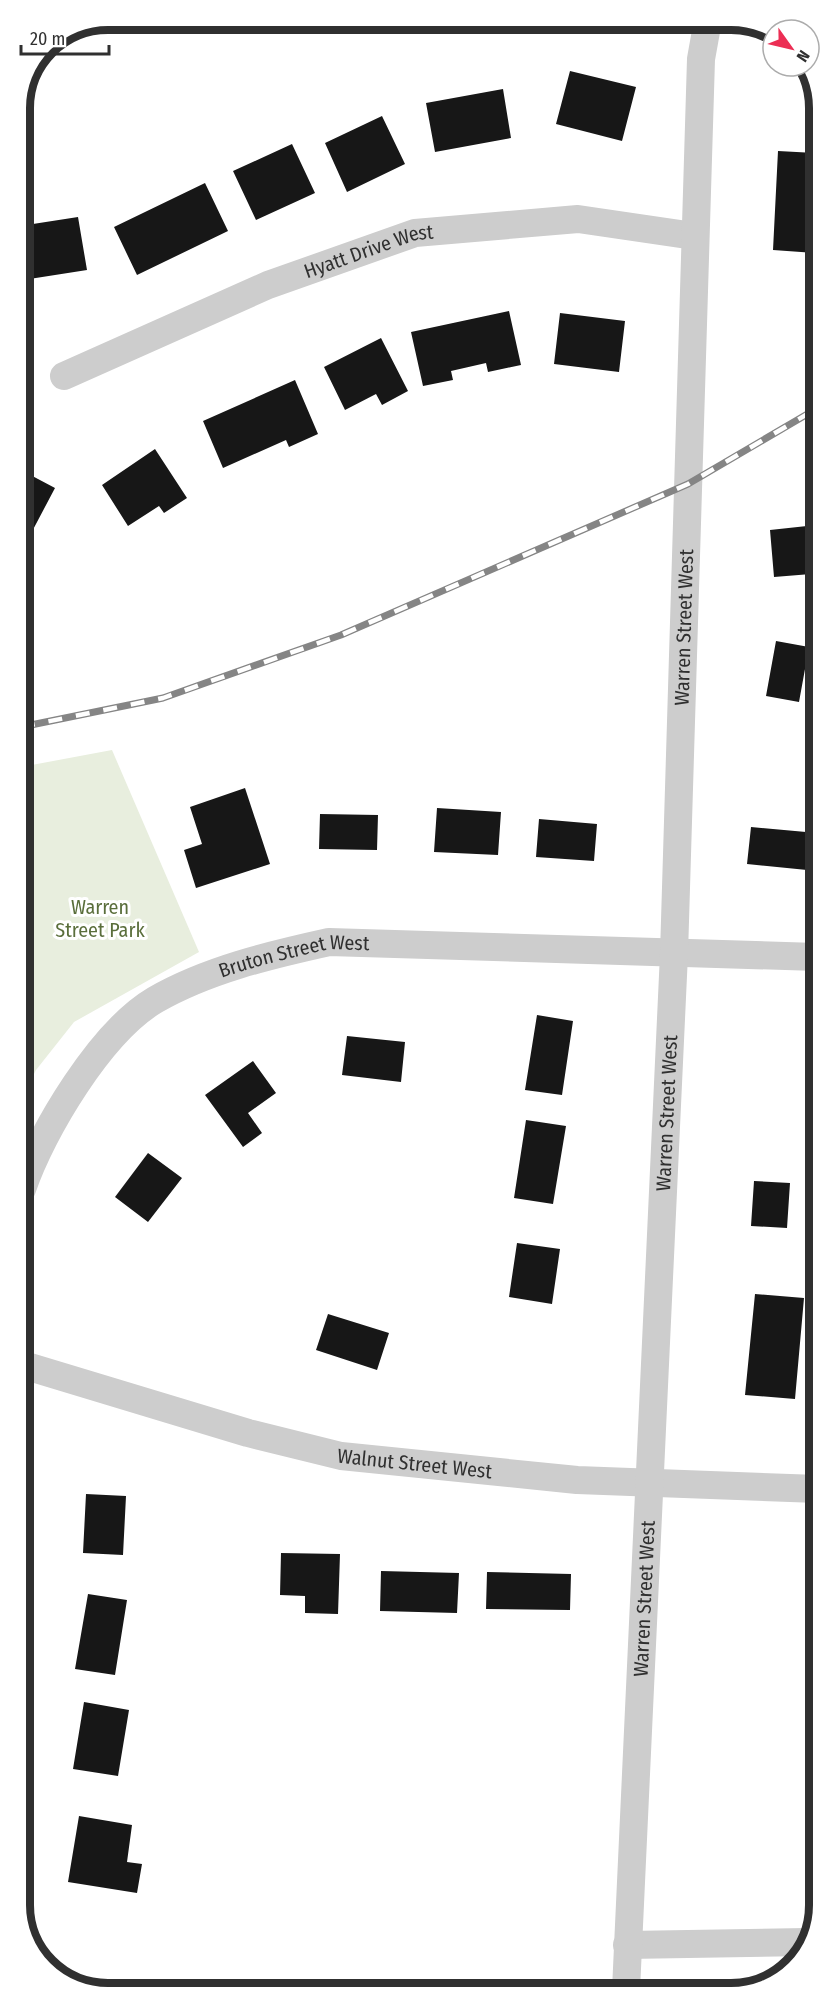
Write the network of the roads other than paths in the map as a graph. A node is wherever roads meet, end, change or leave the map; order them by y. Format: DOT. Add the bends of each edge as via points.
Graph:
graph roads {
  1 [pos="706,30"];
  2 [pos="694,236"];
  3 [pos="64,376"];
  4 [pos="674,954"];
  5 [pos="809,957"];
  6 [pos="30,1170"];
  7 [pos="30,1367"];
  8 [pos="649,1482"];
  9 [pos="809,1489"];
  10 [pos="800,1942"];
  11 [pos="627,1945"];
  12 [pos="626,1983"];
  1 -- 2 [label="street, Warren Street West" via="700,59"];
  2 -- 3 [label="street, Hyatt Drive West" via="578,219 415,233 268,285"];
  2 -- 4 [label="street, Warren Street West"];
  4 -- 5 [label="street, Bruton Street West"];
  4 -- 6 [label="street, Bruton Street West" via="328,942 281,952 205,977 154,1001 96,1057 48,1128"];
  4 -- 8 [label="street, Warren Street West"];
  7 -- 8 [label="street, Walnut Street West" via="248,1433 341,1456 499,1474"];
  8 -- 9 [label="street, Walnut Street West"];
  8 -- 11 [label="street, Warren Street West"];
  10 -- 11 [label="street"];
  11 -- 12 [label="street, Warren Street West"];
}
